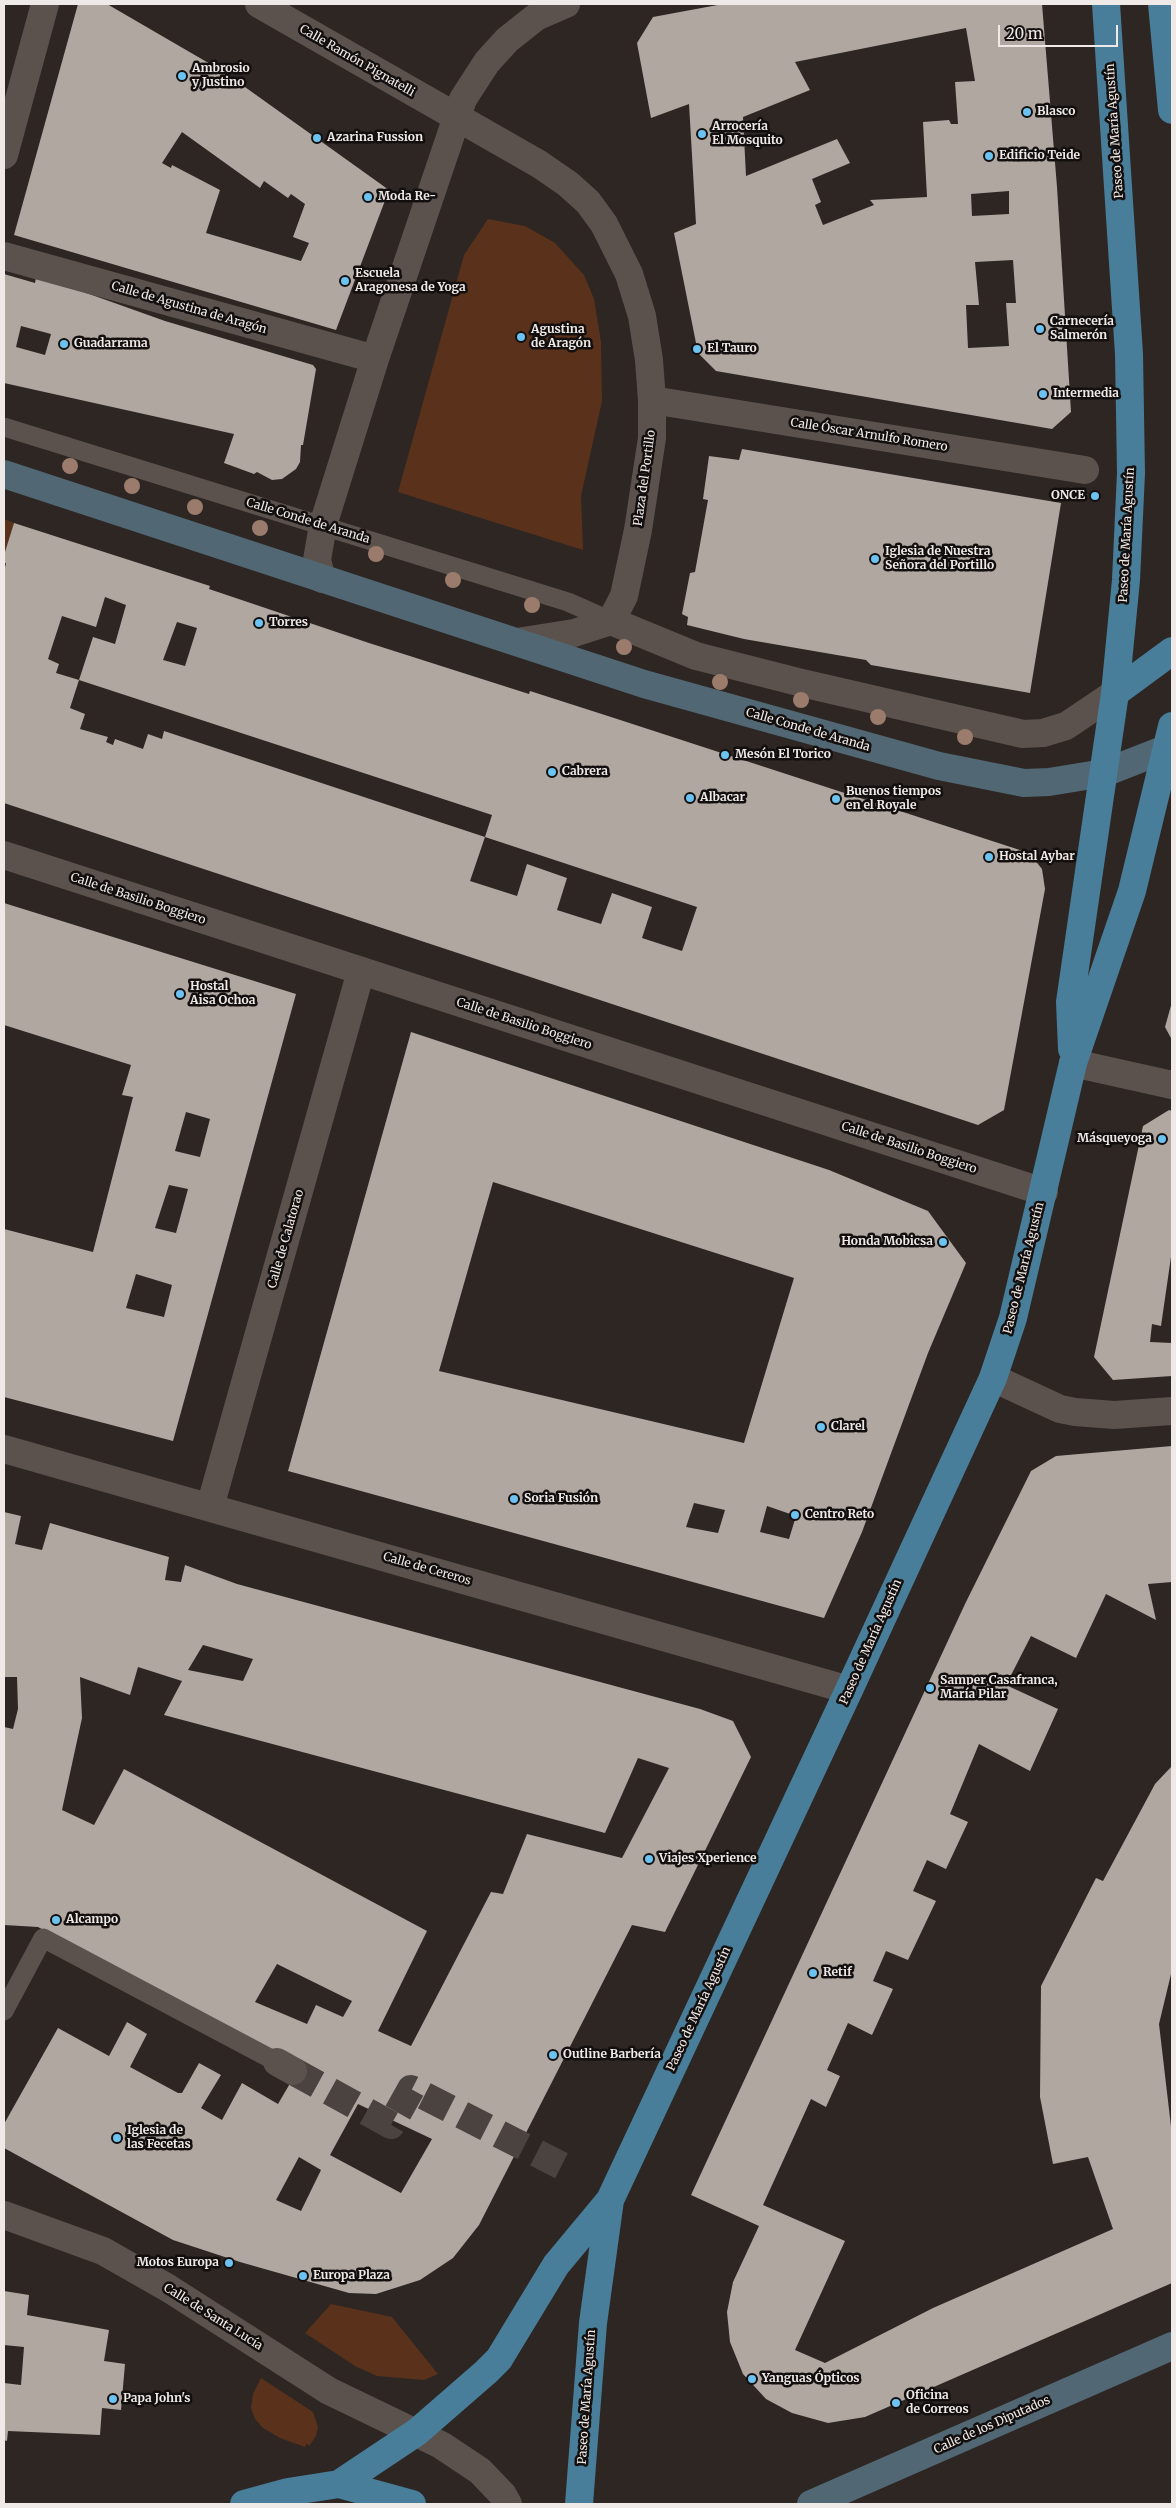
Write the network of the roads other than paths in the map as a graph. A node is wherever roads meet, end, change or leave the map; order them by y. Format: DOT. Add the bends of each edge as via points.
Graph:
graph roads {
  1 [pos="45,4"];
  2 [pos="259,4"];
  3 [pos="566,4"];
  4 [pos="1106,4"];
  5 [pos="1162,4"];
  6 [pos="1172,110"];
  7 [pos="455,118"];
  8 [pos="4,155"];
  9 [pos="4,256"];
  10 [pos="375,359"];
  11 [pos="652,400"];
  12 [pos="4,427"];
  13 [pos="1085,470"];
  14 [pos="4,474"];
  15 [pos="323,525"];
  16 [pos="322,579"];
  17 [pos="611,620"];
  18 [pos="517,642"];
  19 [pos="1172,651"];
  20 [pos="1115,693"];
  21 [pos="1171,740"];
  22 [pos="1104,773"];
  23 [pos="4,856"];
  24 [pos="361,971"];
  25 [pos="1073,1063"];
  26 [pos="1172,1086"];
  27 [pos="1044,1192"];
  28 [pos="993,1378"];
  29 [pos="1172,1411"];
  30 [pos="4,1449"];
  31 [pos="210,1507"];
  32 [pos="850,1690"];
  33 [pos="4,2011"];
  34 [pos="285,2067"];
  35 [pos="610,2200"];
  36 [pos="4,2215"];
  37 [pos="1172,2346"];
  38 [pos="417,2432"];
  39 [pos="339,2484"];
  40 [pos="244,2504"];
  41 [pos="412,2504"];
  42 [pos="508,2504"];
  43 [pos="579,2504"];
  44 [pos="811,2504"];
  1 -- 8 [label="street"];
  2 -- 7 [label="street, Calle Ramón Pignatelli"];
  3 -- 7 [label="street" via="536,17 508,40 477,77"];
  4 -- 20 [label="main road, Paseo de María Agustín" via="1124,258 1130,418 1128,544"];
  5 -- 6 [label="main road"];
  7 -- 10 [label="street"];
  7 -- 11 [label="street, Plaza del Portillo" via="568,184 588,202 604,224 629,274 642,316"];
  9 -- 10 [label="street, Calle de Agustina de Aragón"];
  10 -- 15 [label="street"];
  11 -- 13 [label="street, Calle Óscar Arnulfo Romero"];
  11 -- 17 [label="street, Plaza del Portillo" via="652,438 638,530 624,596"];
  12 -- 15 [label="lane, Calle Conde de Aranda"];
  14 -- 16 [label="street, Calle Conde de Aranda"];
  15 -- 16 [label="street" via="316,560"];
  15 -- 17 [label="lane, Calle Conde de Aranda" via="568,602"];
  16 -- 18 [label="street, Calle Conde de Aranda"];
  17 -- 18 [label="street, Calle Conde de Aranda" via="574,633"];
  17 -- 20 [label="street, Calle Conde de Aranda" via="696,656 1007,731 1043,733 1060,728"];
  18 -- 22 [label="street, Calle Conde de Aranda" via="697,700 966,772 1024,783"];
  19 -- 20 [label="main road, Calle Conde de Aranda"];
  20 -- 22 [label="main road, Paseo de María Agustín"];
  21 -- 22 [label="street, Calle Conde de Aranda"];
  21 -- 25 [label="main road, Paseo de María Agustín" via="1132,891"];
  22 -- 25 [label="main road, Paseo de María Agustín" via="1070,1002"];
  23 -- 24 [label="street, Calle de Basilio Boggiero"];
  24 -- 27 [label="street, Calle de Basilio Boggiero"];
  24 -- 31 [label="street, Calle de Calatorao"];
  25 -- 26 [label="street"];
  25 -- 27 [label="main road, Paseo de María Agustín"];
  27 -- 28 [label="main road, Paseo de María Agustín" via="1013,1318"];
  28 -- 29 [label="street" via="1052,1406 1075,1412"];
  28 -- 32 [label="main road, Paseo de María Agustín"];
  30 -- 31 [label="street, Calle de Cereros"];
  31 -- 32 [label="street, Calle de Cereros"];
  32 -- 35 [label="main road, Paseo de María Agustín"];
  33 -- 34 [label="lane" via="43,1938"];
  35 -- 38 [label="main road, Paseo de María Agustín" via="556,2265 499,2359"];
  35 -- 43 [label="main road, Paseo de María Agustín" via="593,2323"];
  36 -- 38 [label="street, Calle de Santa Lucía" via="103,2251 168,2288 329,2391 370,2413"];
  37 -- 44 [label="street, Calle de los Diputados"];
  38 -- 39 [label="main road, Paseo de María Agustín"];
  38 -- 42 [label="street, Calle de Santa Lucía" via="480,2471 504,2495"];
  39 -- 40 [label="main road" via="288,2492"];
  39 -- 41 [label="main road"];
}
